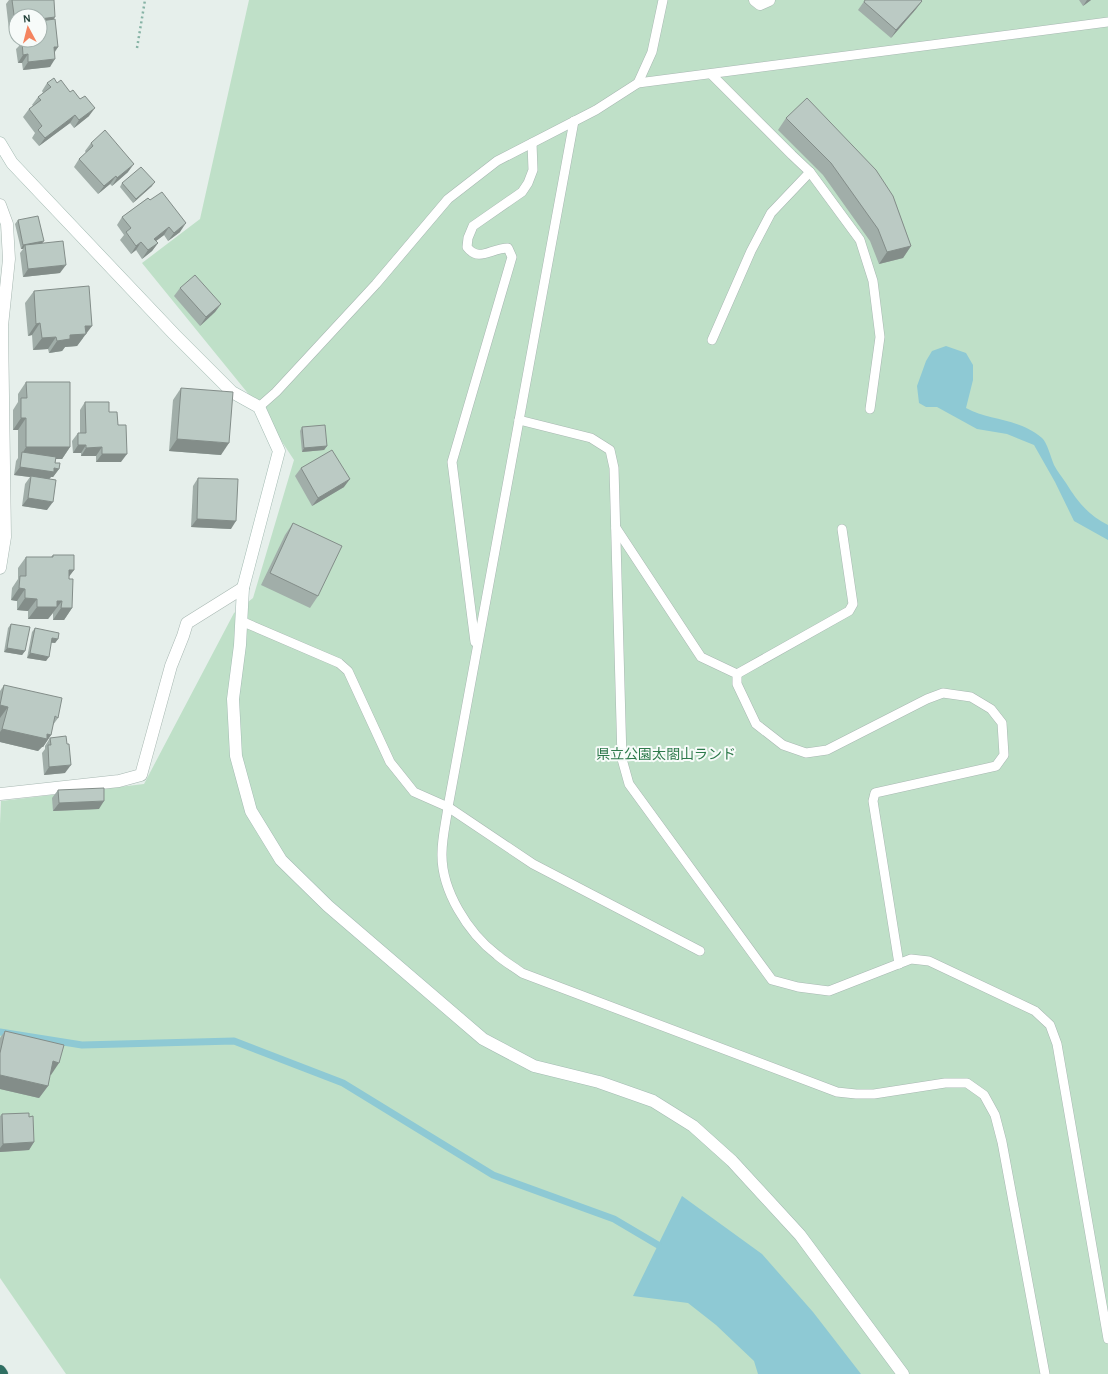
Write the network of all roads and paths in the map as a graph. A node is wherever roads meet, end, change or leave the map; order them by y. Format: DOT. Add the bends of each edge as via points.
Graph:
graph roads {
  1 [pos="145,0"];
  2 [pos="663,0"];
  3 [pos="756,0"];
  4 [pos="769,0"];
  5 [pos="1108,22"];
  6 [pos="137,48"];
  7 [pos="711,74"];
  8 [pos="638,83"];
  9 [pos="574,121"];
  10 [pos="0,143"];
  11 [pos="532,143"];
  12 [pos="810,172"];
  13 [pos="0,204"];
  14 [pos="712,340"];
  15 [pos="259,407"];
  16 [pos="870,409"];
  17 [pos="519,420"];
  18 [pos="616,528"];
  19 [pos="842,529"];
  20 [pos="0,568"];
  21 [pos="243,588"];
  22 [pos="242,621"];
  23 [pos="476,652"];
  24 [pos="737,674"];
  25 [pos="0,794"];
  26 [pos="448,807"];
  27 [pos="700,952"];
  28 [pos="899,964"];
  29 [pos="1108,1339"];
  30 [pos="0,1371"];
  31 [pos="2,1374"];
  32 [pos="903,1374"];
  33 [pos="1045,1374"];
  1 -- 6 [label="path"];
  2 -- 8 [label="lane" via="652,52"];
  3 -- 4 [label="street" via="760,4"];
  5 -- 7 [label="lane"];
  7 -- 8 [label="lane"];
  7 -- 12 [label="lane"];
  8 -- 9 [label="lane"];
  9 -- 11 [label="lane"];
  9 -- 17 [label="lane"];
  10 -- 15 [label="street" via="12,163 174,334 232,392"];
  11 -- 15 [label="lane" via="497,161 448,199 376,284"];
  11 -- 23 [label="lane" via="533,170 528,183 522,192 473,226 467,247 471,253 480,255 508,248 512,257 452,462"];
  12 -- 14 [label="lane" via="771,213 751,251"];
  12 -- 16 [label="lane" via="860,240 873,281 880,337"];
  13 -- 20 [label="street" via="6,224 10,260 2,326 5,537"];
  15 -- 21 [label="street" via="278,451"];
  17 -- 18 [label="lane" via="591,438 610,450 614,468"];
  17 -- 23 [label="lane"];
  18 -- 24 [label="lane" via="701,657"];
  18 -- 28 [label="lane" via="622,759 629,784 772,980 829,991"];
  19 -- 24 [label="lane" via="853,604 849,611"];
  21 -- 22 [label="street"];
  21 -- 25 [label="street" via="187,623 171,666 141,775 119,781"];
  22 -- 26 [label="lane" via="339,663 348,671 390,762 414,792"];
  22 -- 32 [label="street" via="233,699 236,756 251,811 282,860 328,906 483,1040 534,1066 599,1082 653,1101 694,1126 732,1161 800,1235"];
  23 -- 26 [label="lane"];
  24 -- 28 [label="lane" via="737,684 756,724 784,746 806,753 827,750 943,693 971,697 991,709 1002,723 1004,755 996,766 875,793 873,801"];
  26 -- 27 [label="lane" via="533,864"];
  26 -- 33 [label="lane" via="442,853 445,877 453,899 478,936 496,955 522,973 837,1092 874,1094 945,1083 967,1083 984,1095 995,1115 1002,1142"];
  28 -- 29 [label="lane" via="911,959 929,961 1035,1011 1050,1025 1057,1044"];
  30 -- 31 [label="highway"];
}
